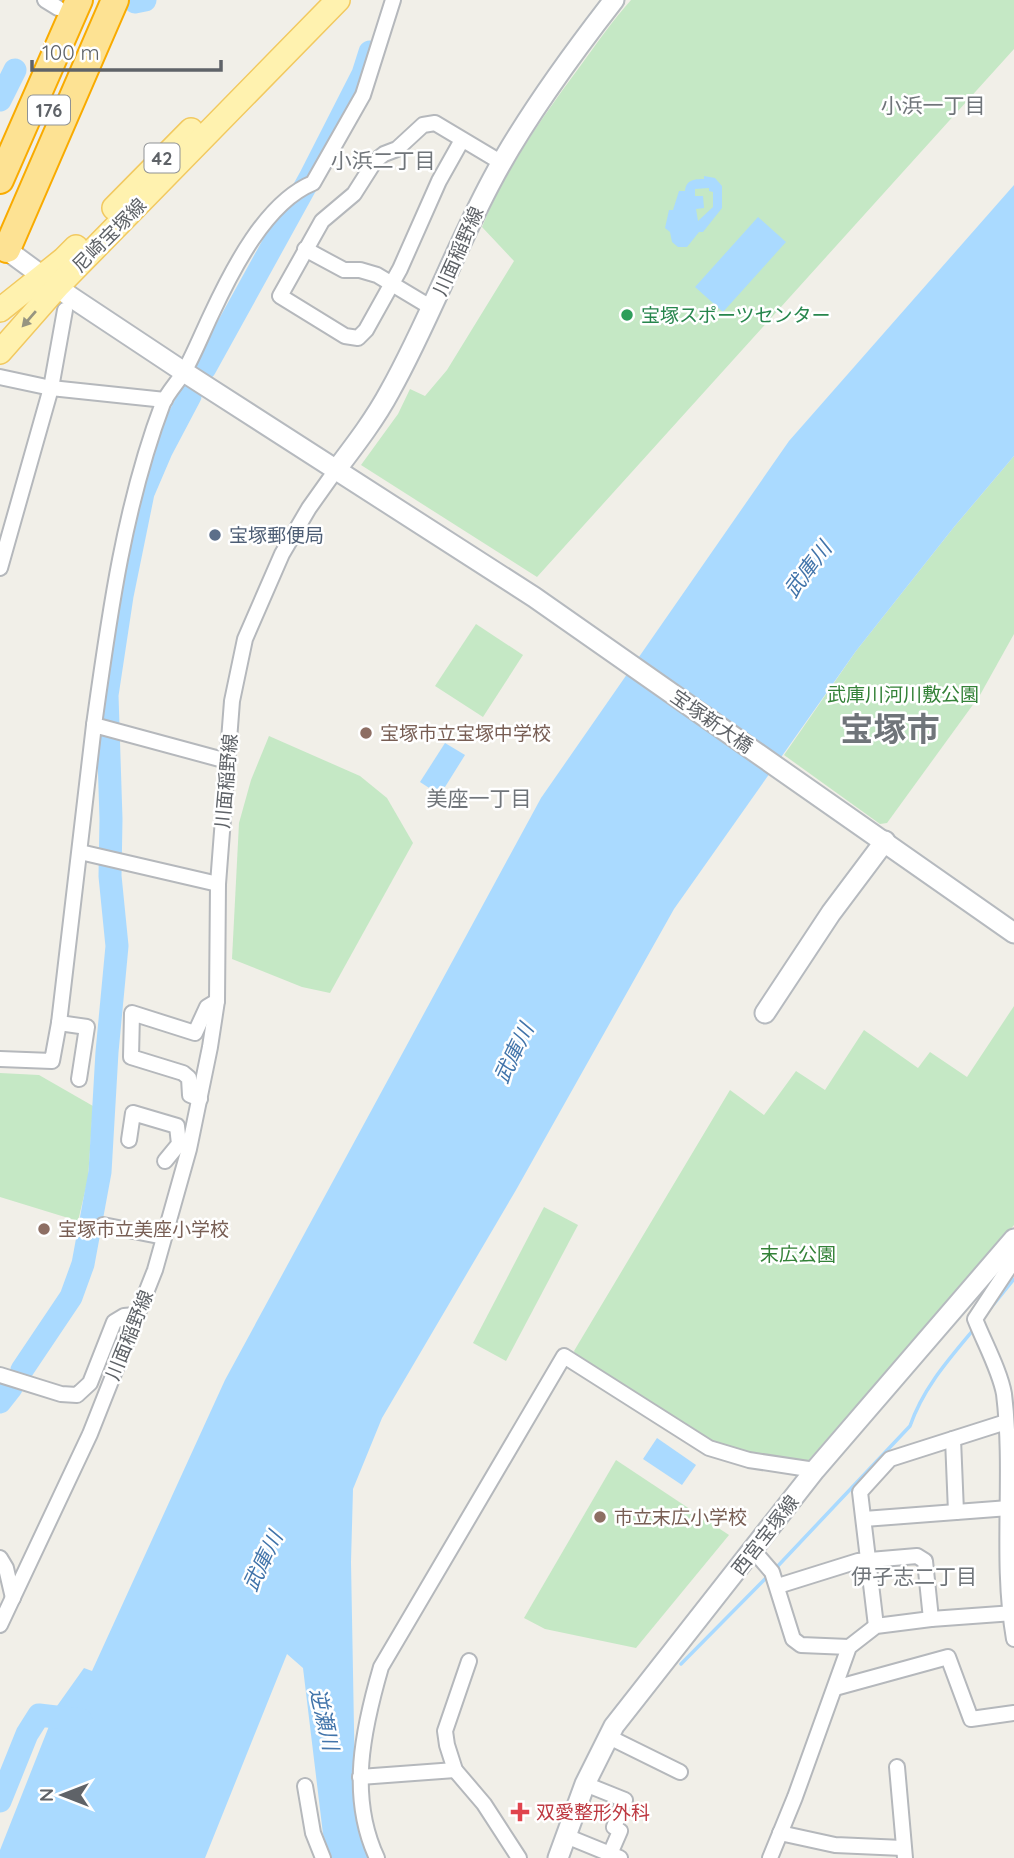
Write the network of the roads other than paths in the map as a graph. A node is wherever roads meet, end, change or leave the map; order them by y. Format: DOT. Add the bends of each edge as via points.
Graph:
graph roads {
  1 [pos="97,0"];
  2 [pos="115,0"];
  3 [pos="318,0"];
  4 [pos="338,0"];
  5 [pos="393,0"];
  6 [pos="614,0"];
  7 [pos="61,2"];
  8 [pos="463,140"];
  9 [pos="0,143"];
  10 [pos="502,163"];
  11 [pos="0,180"];
  12 [pos="2,234"];
  13 [pos="306,249"];
  14 [pos="51,281"];
  15 [pos="392,283"];
  16 [pos="432,308"];
  17 [pos="0,310"];
  18 [pos="65,310"];
  19 [pos="0,352"];
  20 [pos="184,372"];
  21 [pos="0,377"];
  22 [pos="51,388"];
  23 [pos="165,400"];
  24 [pos="336,470"];
  25 [pos="0,568"];
  26 [pos="93,725"];
  27 [pos="227,761"];
  28 [pos="881,838"];
  29 [pos="80,852"];
  30 [pos="218,884"];
  31 [pos="1014,933"];
  32 [pos="217,1001"];
  33 [pos="765,1013"];
  34 [pos="59,1023"];
  35 [pos="0,1059"];
  36 [pos="79,1079"];
  37 [pos="200,1098"];
  38 [pos="129,1140"];
  39 [pos="184,1147"];
  40 [pos="165,1161"];
  41 [pos="103,1225"];
  42 [pos="164,1237"];
  43 [pos="1014,1239"];
  44 [pos="1014,1260"];
  45 [pos="135,1315"];
  46 [pos="0,1375"];
  47 [pos="1009,1391"];
  48 [pos="1006,1422"];
  49 [pos="953,1439"];
  50 [pos="816,1470"];
  51 [pos="1009,1508"];
  52 [pos="956,1512"];
  53 [pos="864,1519"];
  54 [pos="753,1550"];
  55 [pos="0,1558"];
  56 [pos="867,1562"];
  57 [pos="778,1586"];
  58 [pos="13,1598"];
  59 [pos="1012,1613"];
  60 [pos="931,1619"];
  61 [pos="0,1625"];
  62 [pos="876,1626"];
  63 [pos="1014,1639"];
  64 [pos="849,1647"];
  65 [pos="469,1661"];
  66 [pos="835,1688"];
  67 [pos="1014,1713"];
  68 [pos="609,1737"];
  69 [pos="897,1767"];
  70 [pos="455,1770"];
  71 [pos="680,1772"];
  72 [pos="360,1777"];
  73 [pos="585,1784"];
  74 [pos="305,1786"];
  75 [pos="780,1833"];
  76 [pos="566,1836"];
  77 [pos="904,1853"];
  78 [pos="615,1856"];
  79 [pos="323,1858"];
  80 [pos="377,1858"];
  81 [pos="519,1858"];
  82 [pos="558,1858"];
  83 [pos="770,1858"];
  1 -- 12 [label="highway, 176"];
  2 -- 12 [label="highway"];
  3 -- 14 [label="main road, 尼崎宝塚線 / 42" via="64,259"];
  4 -- 14 [label="main road, 尼崎宝塚線 / 42"];
  5 -- 20 [label="street" via="363,95 313,183 258,230 229,278"];
  6 -- 10 [label="street, 川面稲野線"];
  7 -- 9 [label="highway"];
  7 -- 11 [label="highway, 176"];
  8 -- 10 [label="street"];
  8 -- 13 [label="street" via="435,123 423,125 397,149 375,161 354,194 327,215"];
  8 -- 15 [label="street"];
  10 -- 16 [label="street, 川面稲野線"];
  12 -- 14 [label="street, 宝塚新大橋"];
  13 -- 15 [label="street" via="344,270 370,272"];
  13 -- 15 [label="street" via="280,296 345,336 358,338 362,334"];
  14 -- 17 [label="main road, 尼崎宝塚線 / 42"];
  14 -- 19 [label="main road, 尼崎宝塚線 / 42, one-way"];
  14 -- 20 [label="street, 宝塚新大橋"];
  15 -- 16 [label="street"];
  16 -- 24 [label="street, 川面稲野線" via="378,413"];
  18 -- 22 [label="street"];
  20 -- 23 [label="street"];
  20 -- 24 [label="street, 宝塚新大橋"];
  21 -- 22 [label="street"];
  22 -- 23 [label="street"];
  22 -- 25 [label="street"];
  23 -- 26 [label="street" via="130,510"];
  24 -- 27 [label="street, 川面稲野線" via="282,554 245,639 232,701"];
  24 -- 28 [label="street, 宝塚新大橋" via="547,606"];
  26 -- 27 [label="street"];
  26 -- 29 [label="street"];
  27 -- 30 [label="street, 川面稲野線"];
  28 -- 31 [label="street, 宝塚新大橋"];
  28 -- 33 [label="street"];
  29 -- 30 [label="street"];
  29 -- 34 [label="street"];
  30 -- 32 [label="street, 川面稲野線"];
  32 -- 37 [label="street, 川面稲野線"];
  32 -- 37 [label="street" via="207,1007 195,1033 132,1013 131,1057 183,1073 189,1079 190,1095"];
  34 -- 35 [label="street" via="52,1061"];
  34 -- 36 [label="street" via="87,1027"];
  37 -- 39 [label="street, 川面稲野線"];
  38 -- 39 [label="street" via="132,1113 177,1126"];
  39 -- 40 [label="street"];
  39 -- 42 [label="street, 川面稲野線"];
  41 -- 42 [label="street"];
  42 -- 45 [label="street, 川面稲野線"];
  43 -- 50 [label="street, 西宮宝塚線"];
  44 -- 47 [label="street" via="975,1319"];
  45 -- 46 [label="street" via="114,1322 90,1383 77,1395"];
  45 -- 58 [label="street, 川面稲野線" via="90,1434"];
  47 -- 48 [label="street"];
  48 -- 49 [label="street"];
  48 -- 51 [label="street"];
  49 -- 52 [label="street"];
  49 -- 53 [label="street" via="890,1459 860,1492"];
  50 -- 54 [label="street, 西宮宝塚線"];
  50 -- 72 [label="street" via="749,1461 709,1447 564,1356 381,1667 367,1717"];
  51 -- 52 [label="street"];
  51 -- 59 [label="street"];
  52 -- 53 [label="street"];
  53 -- 56 [label="street"];
  54 -- 57 [label="street"];
  54 -- 68 [label="street, 西宮宝塚線"];
  55 -- 58 [label="street"];
  56 -- 57 [label="street"];
  56 -- 60 [label="street" via="917,1556 925,1561"];
  56 -- 62 [label="street"];
  57 -- 64 [label="street" via="793,1639 801,1645"];
  58 -- 61 [label="street, 川面稲野線"];
  59 -- 60 [label="street"];
  59 -- 63 [label="street"];
  60 -- 62 [label="street"];
  62 -- 64 [label="street"];
  64 -- 66 [label="street"];
  65 -- 70 [label="street" via="445,1731"];
  66 -- 67 [label="street" via="948,1657 971,1719"];
  66 -- 75 [label="street"];
  68 -- 71 [label="street"];
  68 -- 73 [label="street, 西宮宝塚線"];
  69 -- 77 [label="street"];
  70 -- 72 [label="street"];
  70 -- 81 [label="street" via="485,1804"];
  72 -- 80 [label="street" via="363,1810"];
  73 -- 76 [label="street, 西宮宝塚線"];
  73 -- 78 [label="street" via="625,1800 614,1828 621,1831"];
  74 -- 79 [label="street" via="313,1833"];
  75 -- 77 [label="street"];
  75 -- 83 [label="street"];
  76 -- 78 [label="street"];
  76 -- 82 [label="street, 西宮宝塚線"];
}
